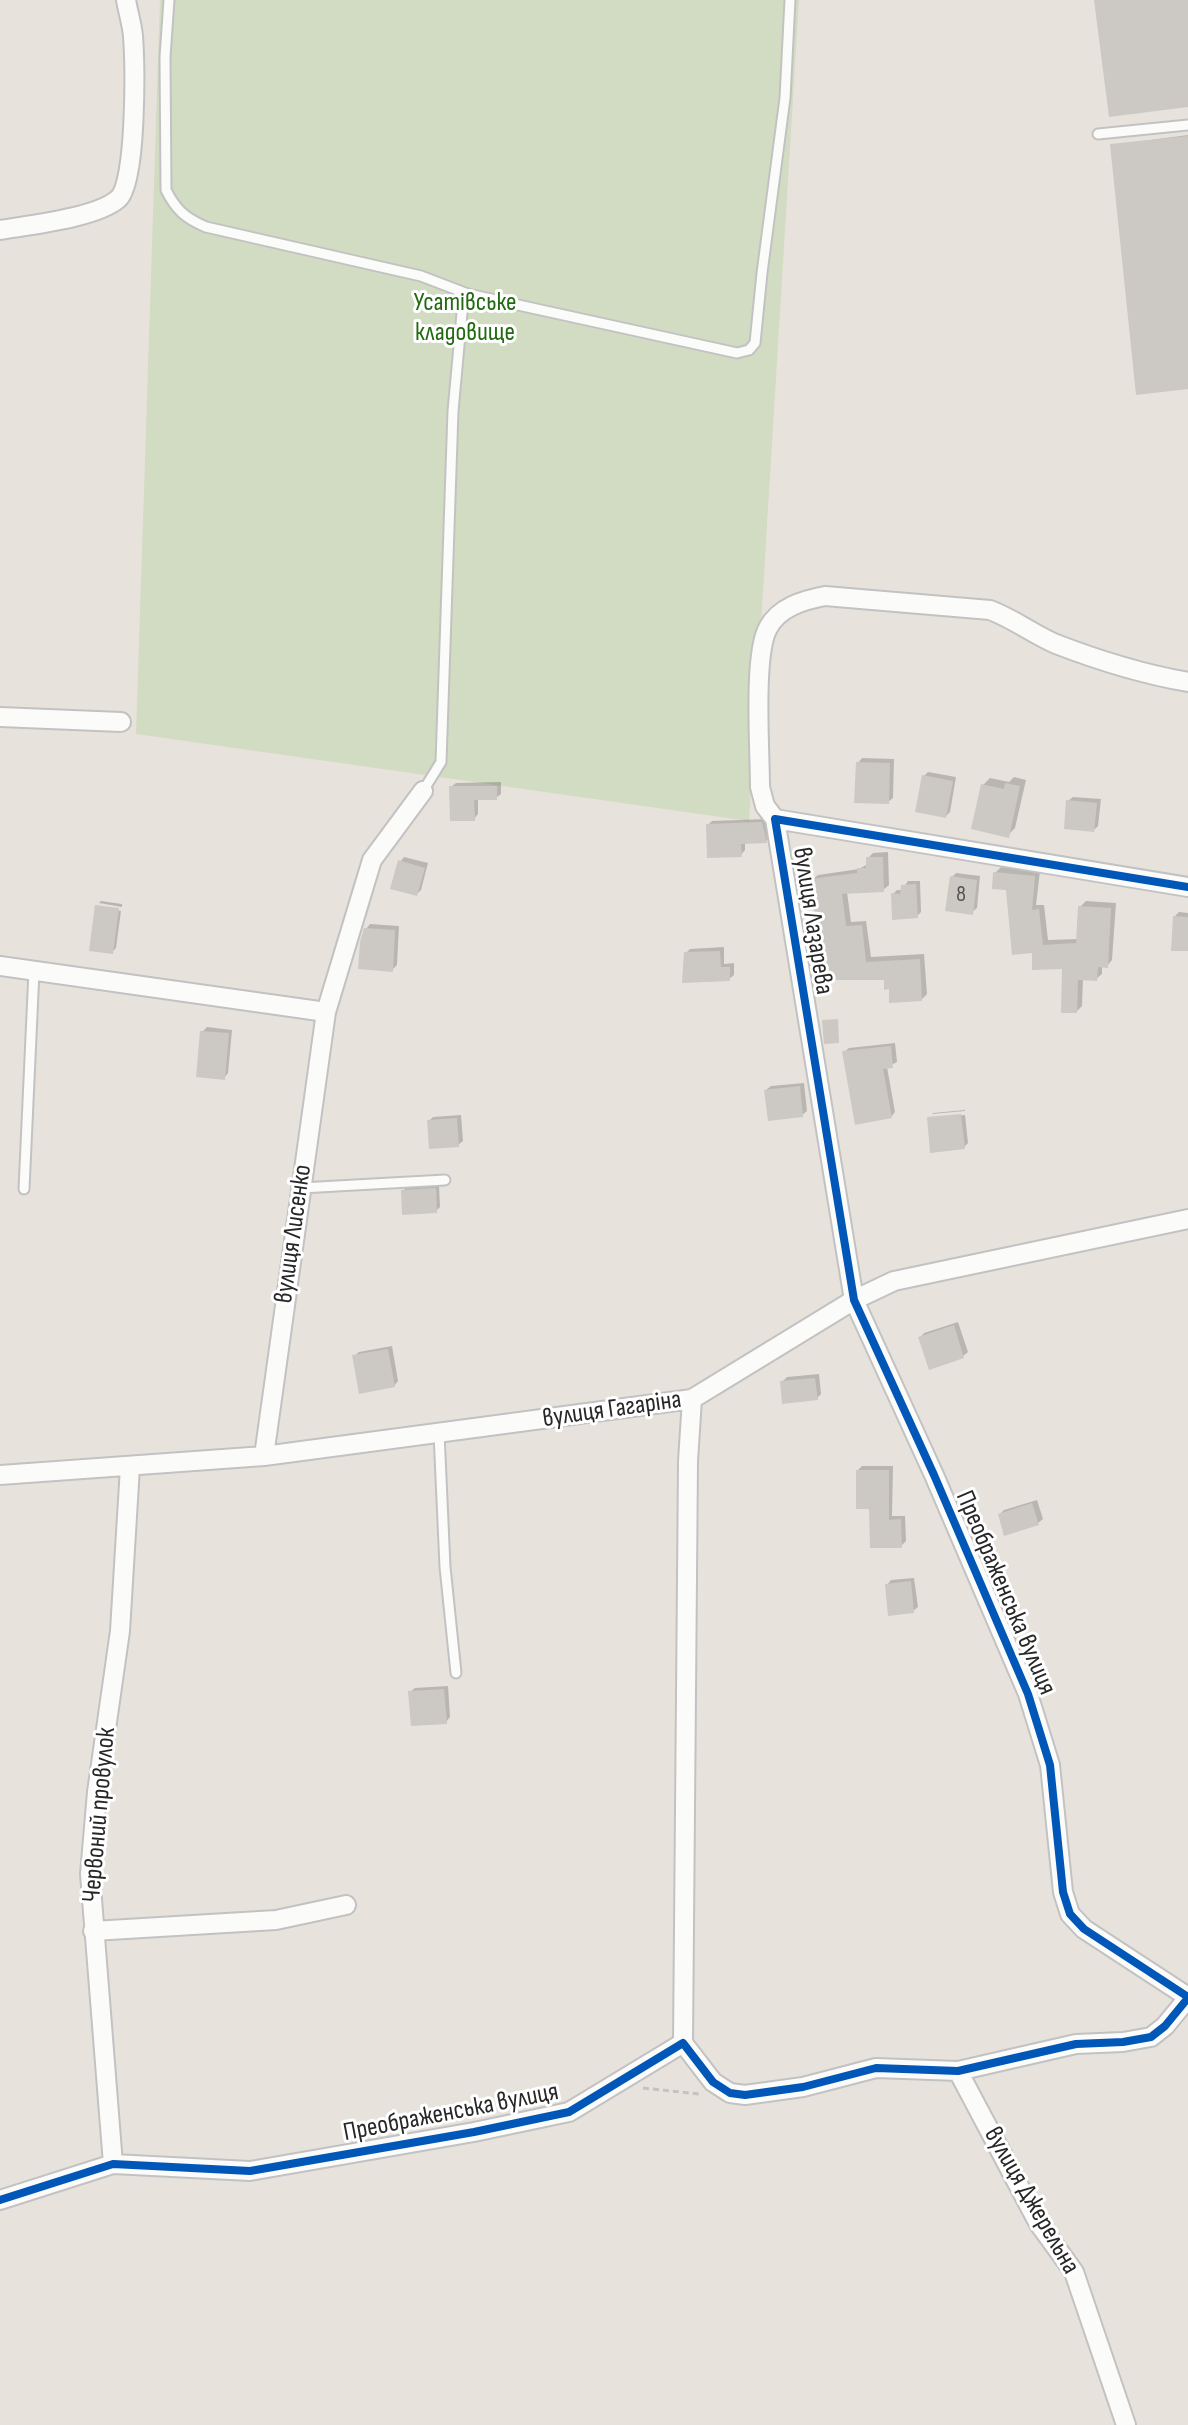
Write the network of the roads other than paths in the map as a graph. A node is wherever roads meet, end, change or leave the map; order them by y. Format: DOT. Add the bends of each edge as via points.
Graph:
graph roads {
  1 [pos="126,0"];
  2 [pos="169,0"];
  3 [pos="790,0"];
  4 [pos="1188,125"];
  5 [pos="1098,134"];
  6 [pos="0,230"];
  7 [pos="468,294"];
  8 [pos="1188,682"];
  9 [pos="0,717"];
  10 [pos="121,722"];
  11 [pos="423,791"];
  12 [pos="775,819"];
  13 [pos="1188,887"];
  14 [pos="0,966"];
  15 [pos="34,971"];
  16 [pos="326,1012"];
  17 [pos="445,1180"];
  18 [pos="301,1188"];
  19 [pos="24,1189"];
  20 [pos="1188,1219"];
  21 [pos="854,1300"];
  22 [pos="692,1399"];
  23 [pos="439,1433"];
  24 [pos="264,1456"];
  25 [pos="130,1467"];
  26 [pos="0,1475"];
  27 [pos="456,1673"];
  28 [pos="346,1905"];
  29 [pos="93,1931"];
  30 [pos="1188,1998"];
  31 [pos="683,2043"];
  32 [pos="958,2071"];
  33 [pos="113,2164"];
  34 [pos="0,2200"];
  35 [pos="1126,2425"];
  1 -- 6 [label="street" via="133,33 134,92 128,178 121,197 108,206 57,220"];
  2 -- 7 [label="lane" via="166,190 185,218 421,276"];
  3 -- 7 [label="lane" via="785,98 755,343 749,350 717,350"];
  4 -- 5 [label="lane"];
  7 -- 11 [label="lane" via="453,411 441,762"];
  8 -- 12 [label="street" via="1135,672 1053,642 990,610 825,596 808,600 791,606 768,626 760,655 760,787"];
  9 -- 10 [label="street"];
  11 -- 16 [label="street, вулиця Лисенко" via="372,860"];
  12 -- 13 [label="street, вулиця Лазарева"];
  12 -- 21 [label="street, вулиця Лазарева"];
  14 -- 15 [label="street"];
  15 -- 16 [label="street"];
  15 -- 19 [label="lane"];
  16 -- 18 [label="street, вулиця Лисенко"];
  17 -- 18 [label="lane"];
  18 -- 24 [label="street, вулиця Лисенко"];
  20 -- 21 [label="street, вулиця Гагаріна" via="894,1281"];
  21 -- 22 [label="street, вулиця Гагаріна"];
  21 -- 30 [label="street, Преображенська вулиця" via="1028,1694 1050,1765 1063,1892 1070,1914 1084,1929"];
  22 -- 23 [label="street, вулиця Гагаріна"];
  22 -- 31 [label="street"];
  23 -- 24 [label="street, вулиця Гагаріна"];
  23 -- 27 [label="lane"];
  24 -- 25 [label="street, вулиця Гагаріна"];
  25 -- 26 [label="street, вулиця Гагаріна"];
  25 -- 29 [label="street, Червоний провулок" via="120,1631 90,1874"];
  28 -- 29 [label="street" via="276,1920"];
  29 -- 33 [label="street, Червоний провулок"];
  30 -- 32 [label="street, Преображенська вулиця" via="1151,2037 1076,2044"];
  31 -- 32 [label="street, Преображенська вулиця" via="713,2082 745,2095 876,2068"];
  31 -- 33 [label="street, Преображенська вулиця" via="556,2115 250,2171"];
  32 -- 35 [label="street, вулиця Джерельна" via="1039,2224 1074,2272"];
  33 -- 34 [label="street, Преображенська вулиця"];
}
